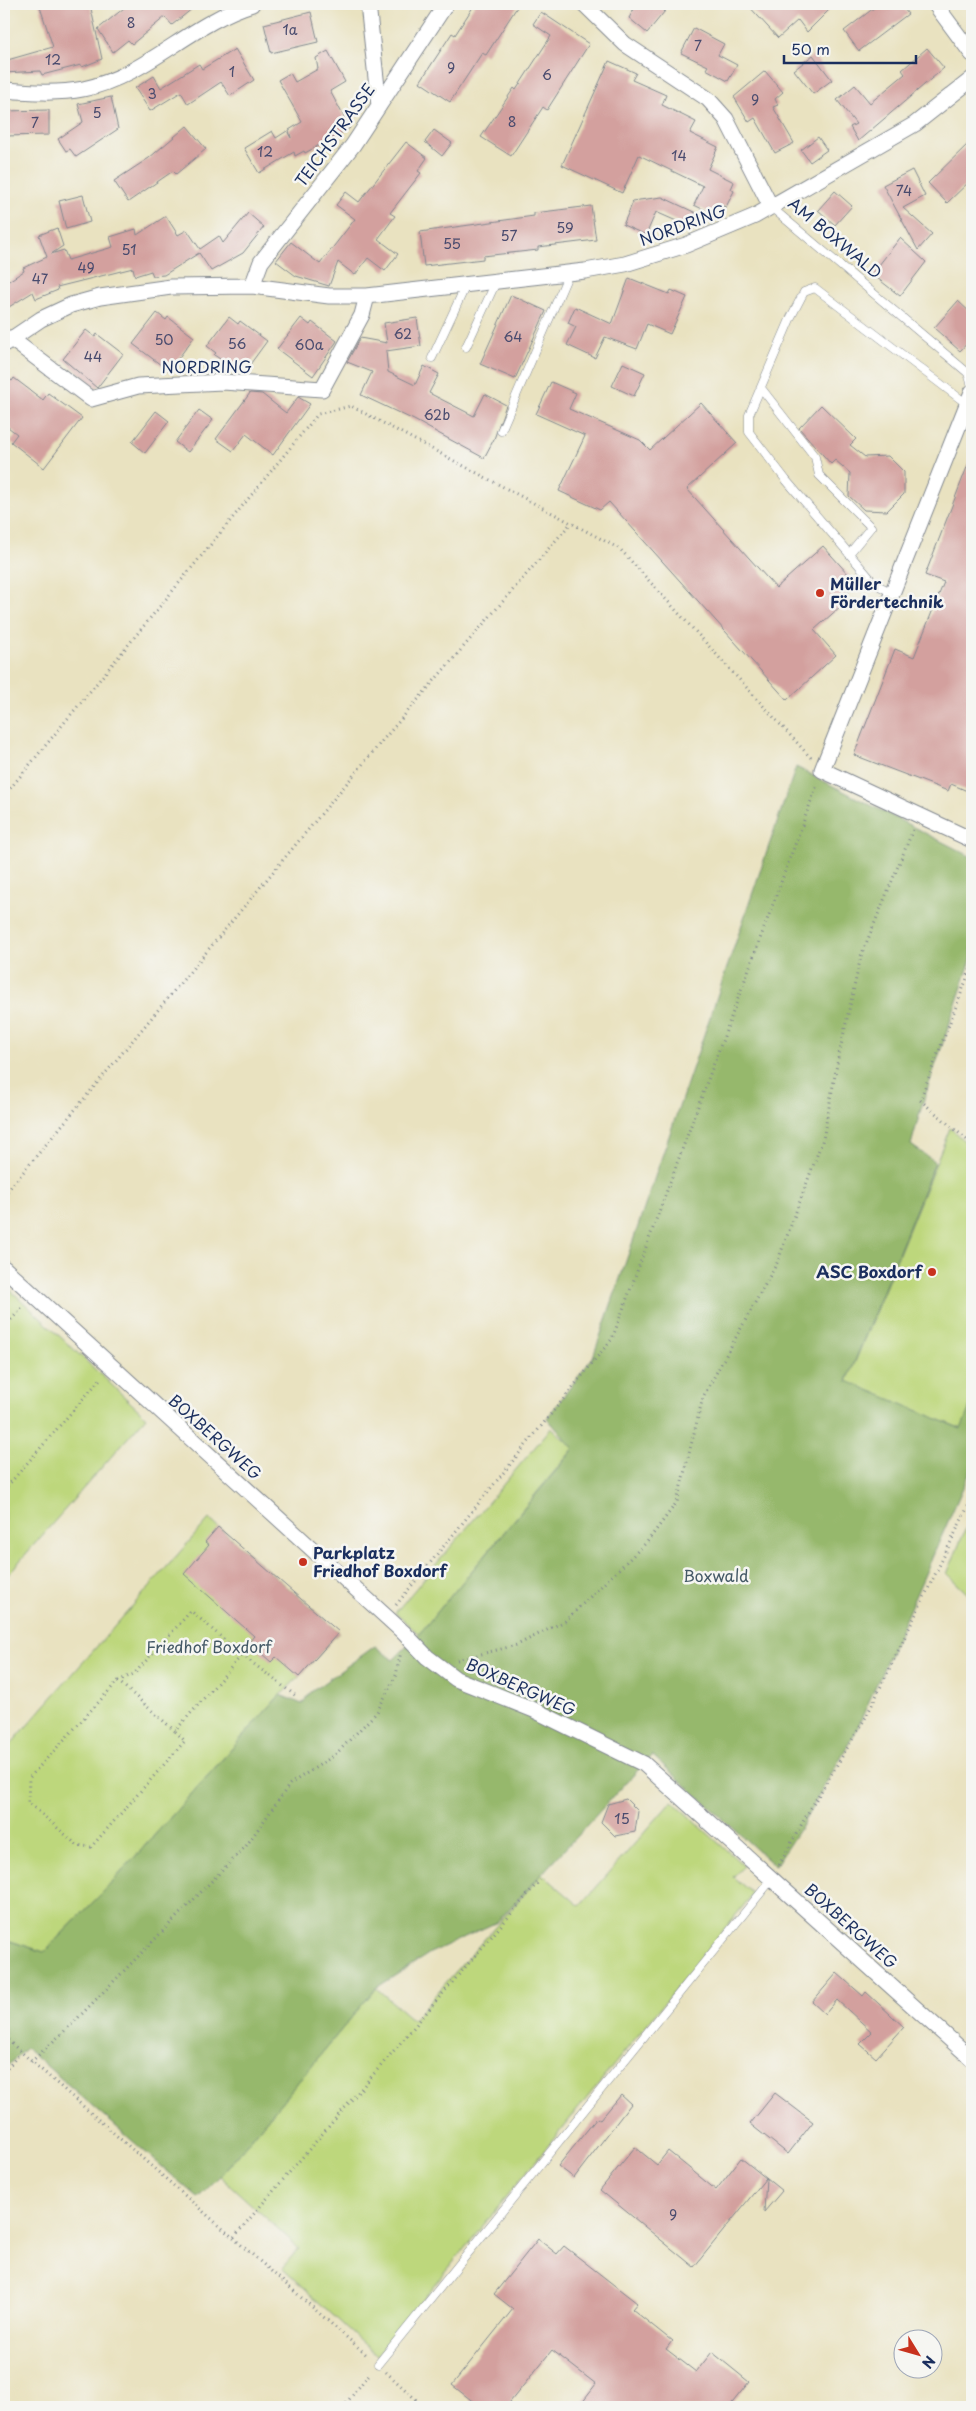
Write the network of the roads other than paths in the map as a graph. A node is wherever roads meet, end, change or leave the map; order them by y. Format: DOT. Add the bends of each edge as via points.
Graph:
graph roads {
  1 [pos="252,4"];
  2 [pos="368,4"];
  3 [pos="446,4"];
  4 [pos="584,4"];
  5 [pos="935,4"];
  6 [pos="972,54"];
  7 [pos="972,79"];
  8 [pos="4,90"];
  9 [pos="379,106"];
  10 [pos="771,207"];
  11 [pos="569,273"];
  12 [pos="496,282"];
  13 [pos="466,285"];
  14 [pos="252,286"];
  15 [pos="367,296"];
  16 [pos="7,341"];
  17 [pos="466,347"];
  18 [pos="432,358"];
  19 [pos="972,386"];
  20 [pos="761,388"];
  21 [pos="970,398"];
  22 [pos="501,431"];
  23 [pos="849,554"];
  24 [pos="893,593"];
  25 [pos="972,840"];
  26 [pos="4,1268"];
  27 [pos="772,1879"];
  28 [pos="972,2059"];
  29 [pos="378,2364"];
  1 -- 8 [label="street" via="202,26 108,82 83,89"];
  2 -- 9 [label="street"];
  3 -- 9 [label="street, TEICHSTRASSE"];
  4 -- 10 [label="street, AM BOXWALD" via="625,44 708,99 726,119"];
  5 -- 6 [label="street"];
  7 -- 10 [label="street, NORDRING" via="915,124"];
  9 -- 14 [label="street, TEICHSTRASSE" via="353,145 261,262"];
  10 -- 11 [label="street, NORDRING" via="686,245 625,264"];
  10 -- 19 [label="lane, AM BOXWALD" via="968,373"];
  11 -- 12 [label="street, NORDRING"];
  11 -- 22 [label="lane"];
  12 -- 13 [label="street, NORDRING"];
  12 -- 17 [label="lane"];
  13 -- 15 [label="street, NORDRING"];
  13 -- 18 [label="lane"];
  14 -- 15 [label="street, NORDRING" via="329,296"];
  14 -- 16 [label="street, NORDRING" via="171,287 100,297 49,315"];
  15 -- 16 [label="street, NORDRING" via="362,315 322,389 195,383 138,386 91,399"];
  20 -- 21 [label="lane" via="791,316 804,292 815,288"];
  20 -- 23 [label="lane" via="750,415 749,432"];
  20 -- 23 [label="lane" via="815,456 819,475 871,527"];
  21 -- 24 [label="street"];
  23 -- 24 [label="lane" via="874,584"];
  24 -- 25 [label="street" via="822,770"];
  26 -- 27 [label="street, BOXBERGWEG" via="427,1657 456,1679 534,1710 644,1764"];
  27 -- 28 [label="street, BOXBERGWEG"];
  27 -- 29 [label="lane"];
}
